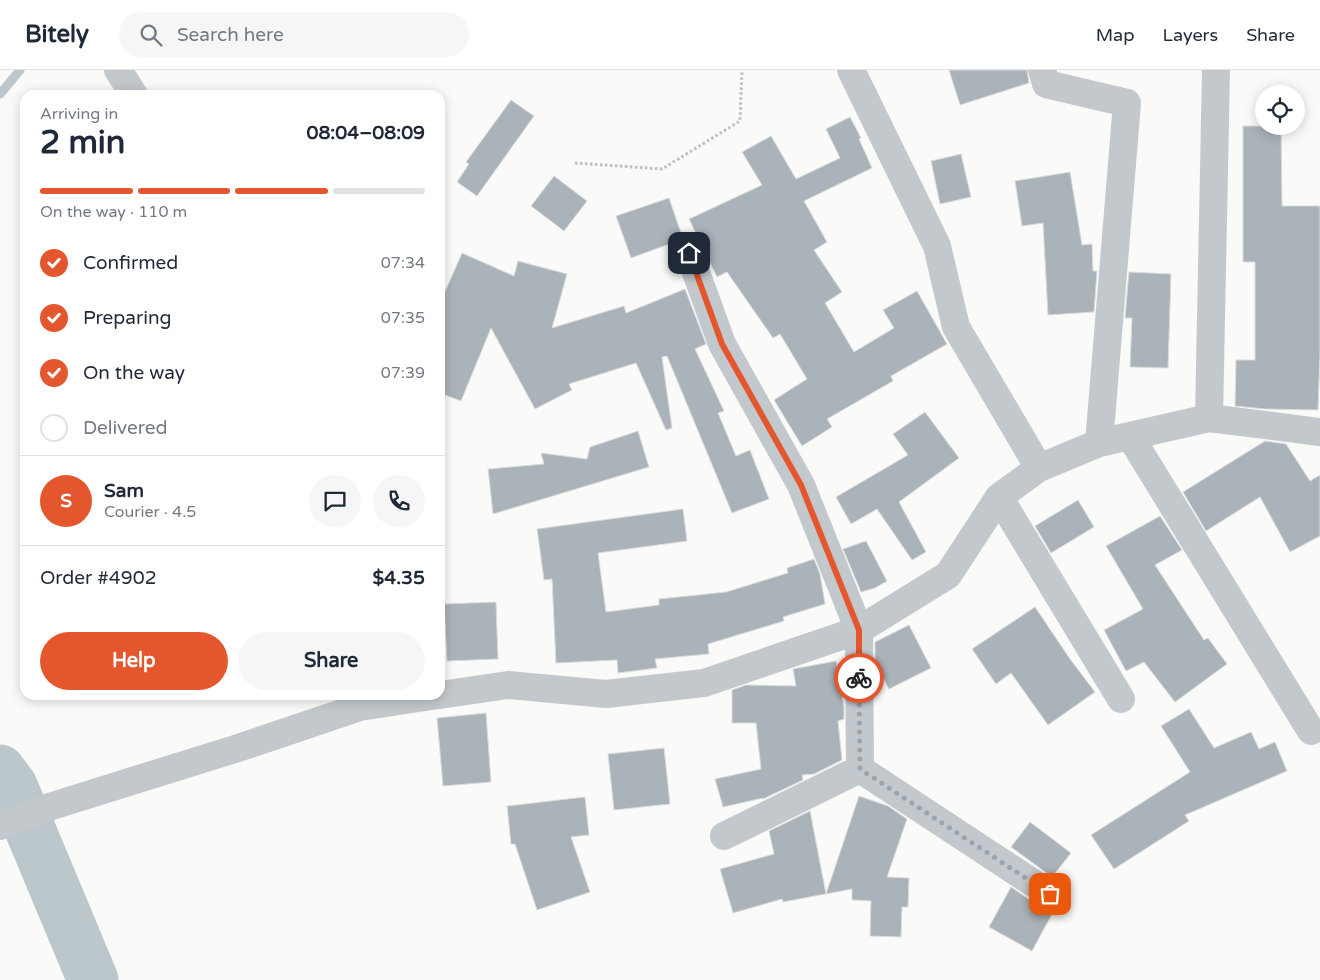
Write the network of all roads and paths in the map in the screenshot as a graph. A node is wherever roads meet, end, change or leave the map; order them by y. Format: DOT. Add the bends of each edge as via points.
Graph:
graph roads {
  1 [pos="118,70"];
  2 [pos="742,70"];
  3 [pos="851,70"];
  4 [pos="1042,70"];
  5 [pos="1216,70"];
  6 [pos="131,90"];
  7 [pos="575,163"];
  8 [pos="689,253"];
  9 [pos="1209,418"];
  10 [pos="1320,432"];
  11 [pos="1130,436"];
  12 [pos="1099,443"];
  13 [pos="1039,468"];
  14 [pos="998,497"];
  15 [pos="859,630"];
  16 [pos="445,694"];
  17 [pos="373,700"];
  18 [pos="1121,700"];
  19 [pos="360,701"];
  20 [pos="1310,731"];
  21 [pos="860,769"];
  22 [pos="2,825"];
  23 [pos="724,836"];
  24 [pos="1050,894"];
  1 -- 6 [label="street"];
  2 -- 7 [label="path" via="740,122 662,169"];
  3 -- 13 [label="street" via="937,246 956,327"];
  4 -- 12 [label="street" via="1046,84 1127,103"];
  5 -- 9 [label="street"];
  8 -- 15 [label="street" via="722,344 801,485"];
  9 -- 10 [label="street"];
  9 -- 11 [label="street"];
  11 -- 12 [label="street"];
  11 -- 20 [label="street"];
  12 -- 13 [label="street"];
  13 -- 14 [label="street"];
  14 -- 15 [label="street" via="948,575"];
  14 -- 18 [label="street"];
  15 -- 16 [label="street" via="704,683 606,694 508,685"];
  15 -- 21 [label="street"];
  17 -- 19 [label="street"];
  19 -- 22 [label="street" via="235,749 49,807"];
  21 -- 23 [label="street"];
  21 -- 24 [label="street"];
}
